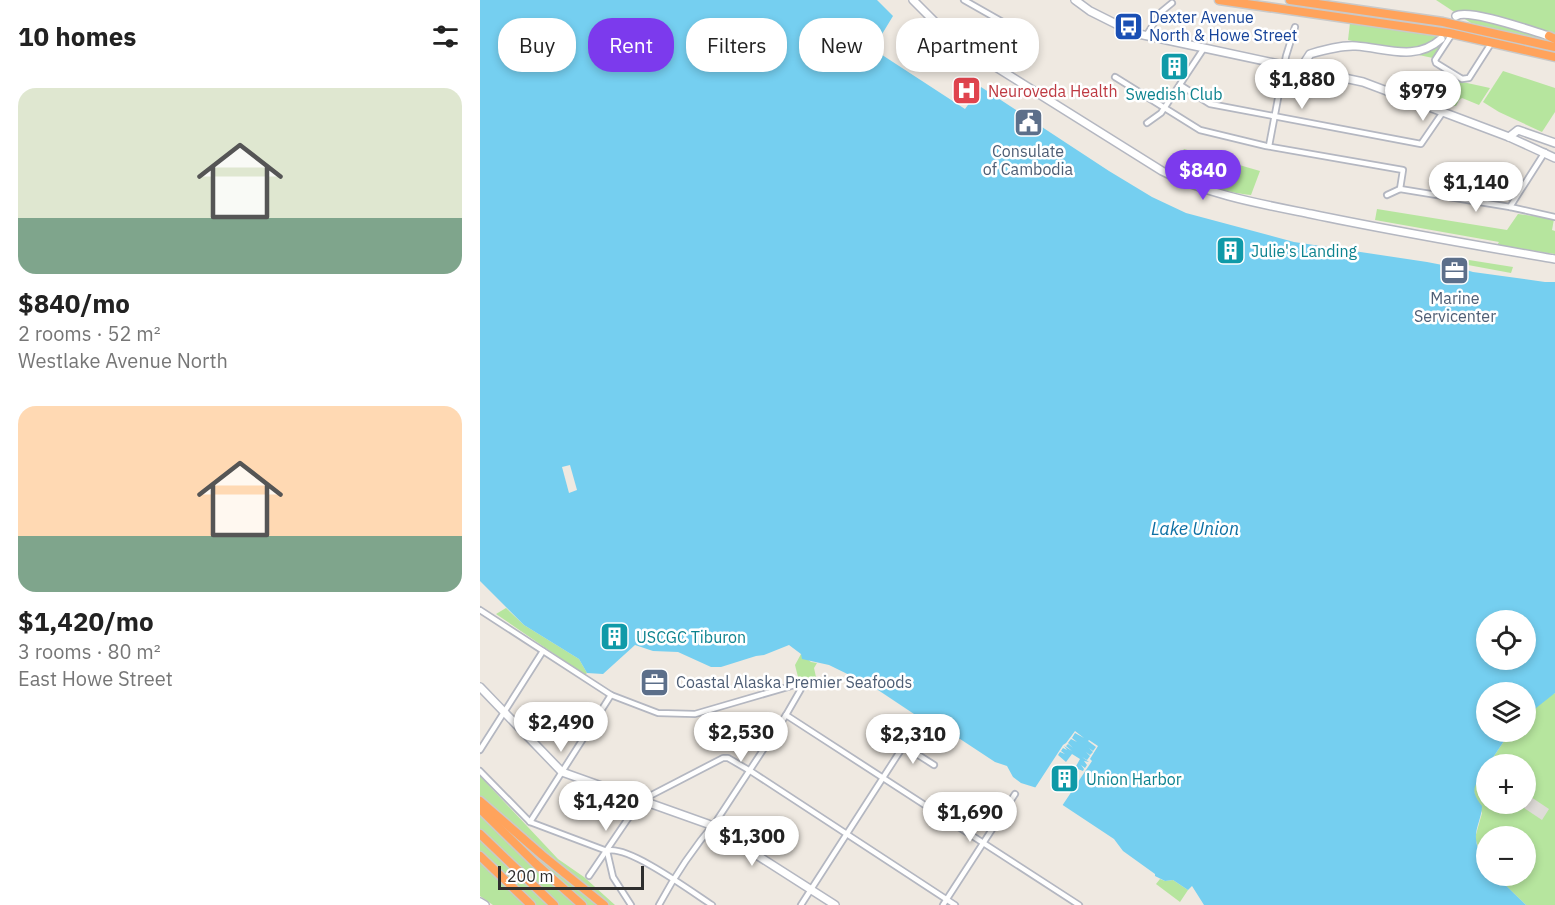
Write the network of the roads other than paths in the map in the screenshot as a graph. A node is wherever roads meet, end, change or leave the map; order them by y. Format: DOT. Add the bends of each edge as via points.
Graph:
graph roads {
  1 [pos="913,0"];
  2 [pos="964,0"];
  3 [pos="1075,0"];
  4 [pos="1219,0"];
  5 [pos="1290,0"];
  6 [pos="974,3"];
  7 [pos="1172,3"];
  8 [pos="1456,16"];
  9 [pos="998,18"];
  10 [pos="1296,27"];
  11 [pos="1452,34"];
  12 [pos="1146,36"];
  13 [pos="1552,38"];
  14 [pos="1441,39"];
  15 [pos="1492,42"];
  16 [pos="1555,47"];
  17 [pos="1204,48"];
  18 [pos="1555,57"];
  19 [pos="1286,65"];
  20 [pos="1301,68"];
  21 [pos="1115,76"];
  22 [pos="1180,85"];
  23 [pos="1164,108"];
  24 [pos="1443,112"];
  25 [pos="1276,117"];
  26 [pos="1147,123"];
  27 [pos="1509,137"];
  28 [pos="1555,143"];
  29 [pos="1269,146"];
  30 [pos="1545,152"];
  31 [pos="1555,158"];
  32 [pos="1401,189"];
  33 [pos="1388,195"];
  34 [pos="1510,207"];
  35 [pos="1555,217"];
  36 [pos="1555,259"];
  37 [pos="480,610"];
  38 [pos="543,651"];
  39 [pos="480,687"];
  40 [pos="610,695"];
  41 [pos="505,711"];
  42 [pos="786,715"];
  43 [pos="915,728"];
  44 [pos="904,746"];
  45 [pos="480,750"];
  46 [pos="934,765"];
  47 [pos="480,771"];
  48 [pos="749,771"];
  49 [pos="562,772"];
  50 [pos="884,778"];
  51 [pos="1016,794"];
  52 [pos="480,801"];
  53 [pos="640,801"];
  54 [pos="480,809"];
  55 [pos="530,822"];
  56 [pos="712,826"];
  57 [pos="480,834"];
  58 [pos="846,835"];
  59 [pos="984,843"];
  60 [pos="606,851"];
  61 [pos="480,856"];
  62 [pos="590,876"];
  63 [pos="674,880"];
  64 [pos="811,890"];
  65 [pos="480,902"];
  66 [pos="945,902"];
  67 [pos="659,904"];
  68 [pos="485,905"];
  69 [pos="531,905"];
  70 [pos="554,905"];
  71 [pos="582,905"];
  72 [pos="604,905"];
  73 [pos="631,905"];
  74 [pos="712,905"];
  75 [pos="801,905"];
  76 [pos="835,905"];
  77 [pos="955,905"];
  78 [pos="1079,905"];
  1 -- 36 [label="main road" via="964,47 1179,180 1280,208"];
  2 -- 6 [label="street"];
  3 -- 12 [label="main road" via="1123,29"];
  4 -- 11 [label="highway"];
  5 -- 16 [label="highway" via="1443,22"];
  6 -- 9 [label="street"];
  7 -- 12 [label="street"];
  8 -- 13 [label="main road" via="1463,13 1494,20"];
  10 -- 19 [label="street"];
  11 -- 15 [label="highway"];
  11 -- 15 [label="street" via="1435,60 1465,80"];
  12 -- 17 [label="main road"];
  14 -- 20 [label="main road" via="1429,48 1408,53 1353,45 1332,48 1310,54"];
  15 -- 18 [label="highway"];
  17 -- 19 [label="main road"];
  17 -- 22 [label="street"];
  19 -- 20 [label="main road"];
  19 -- 25 [label="street"];
  20 -- 24 [label="main road" via="1363,82"];
  21 -- 23 [label="street"];
  22 -- 23 [label="street"];
  22 -- 25 [label="street" via="1210,104"];
  23 -- 26 [label="street"];
  23 -- 29 [label="street" via="1200,130"];
  24 -- 25 [label="street" via="1421,144"];
  24 -- 27 [label="main road"];
  25 -- 29 [label="street"];
  27 -- 28 [label="main road" via="1518,130"];
  27 -- 30 [label="main road"];
  29 -- 32 [label="street" via="1403,170"];
  30 -- 31 [label="main road"];
  30 -- 34 [label="street"];
  32 -- 33 [label="street"];
  32 -- 34 [label="street"];
  34 -- 35 [label="street"];
  37 -- 38 [label="street"];
  38 -- 40 [label="street"];
  38 -- 41 [label="street"];
  39 -- 41 [label="main road"];
  40 -- 42 [label="street" via="658,713 695,714 805,682"];
  40 -- 49 [label="street"];
  41 -- 45 [label="street"];
  41 -- 49 [label="main road"];
  42 -- 48 [label="street"];
  42 -- 50 [label="street"];
  43 -- 44 [label="street"];
  44 -- 46 [label="street"];
  44 -- 50 [label="street"];
  47 -- 55 [label="street"];
  48 -- 53 [label="street" via="723,758"];
  48 -- 56 [label="street"];
  48 -- 58 [label="street"];
  49 -- 53 [label="main road"];
  49 -- 55 [label="street"];
  50 -- 58 [label="street"];
  50 -- 59 [label="street"];
  51 -- 59 [label="street"];
  52 -- 72 [label="highway"];
  53 -- 56 [label="main road"];
  53 -- 60 [label="street"];
  54 -- 71 [label="highway"];
  55 -- 60 [label="street"];
  56 -- 63 [label="street"];
  56 -- 64 [label="main road"];
  57 -- 70 [label="highway"];
  58 -- 64 [label="street"];
  58 -- 66 [label="street"];
  59 -- 66 [label="street"];
  59 -- 78 [label="street"];
  60 -- 62 [label="street"];
  60 -- 63 [label="street" via="614,849 638,858"];
  60 -- 73 [label="street" via="613,877"];
  61 -- 69 [label="highway"];
  63 -- 67 [label="street"];
  63 -- 74 [label="street"];
  64 -- 75 [label="street"];
  64 -- 76 [label="main road"];
  65 -- 68 [label="main road"];
  66 -- 77 [label="street"];
}
